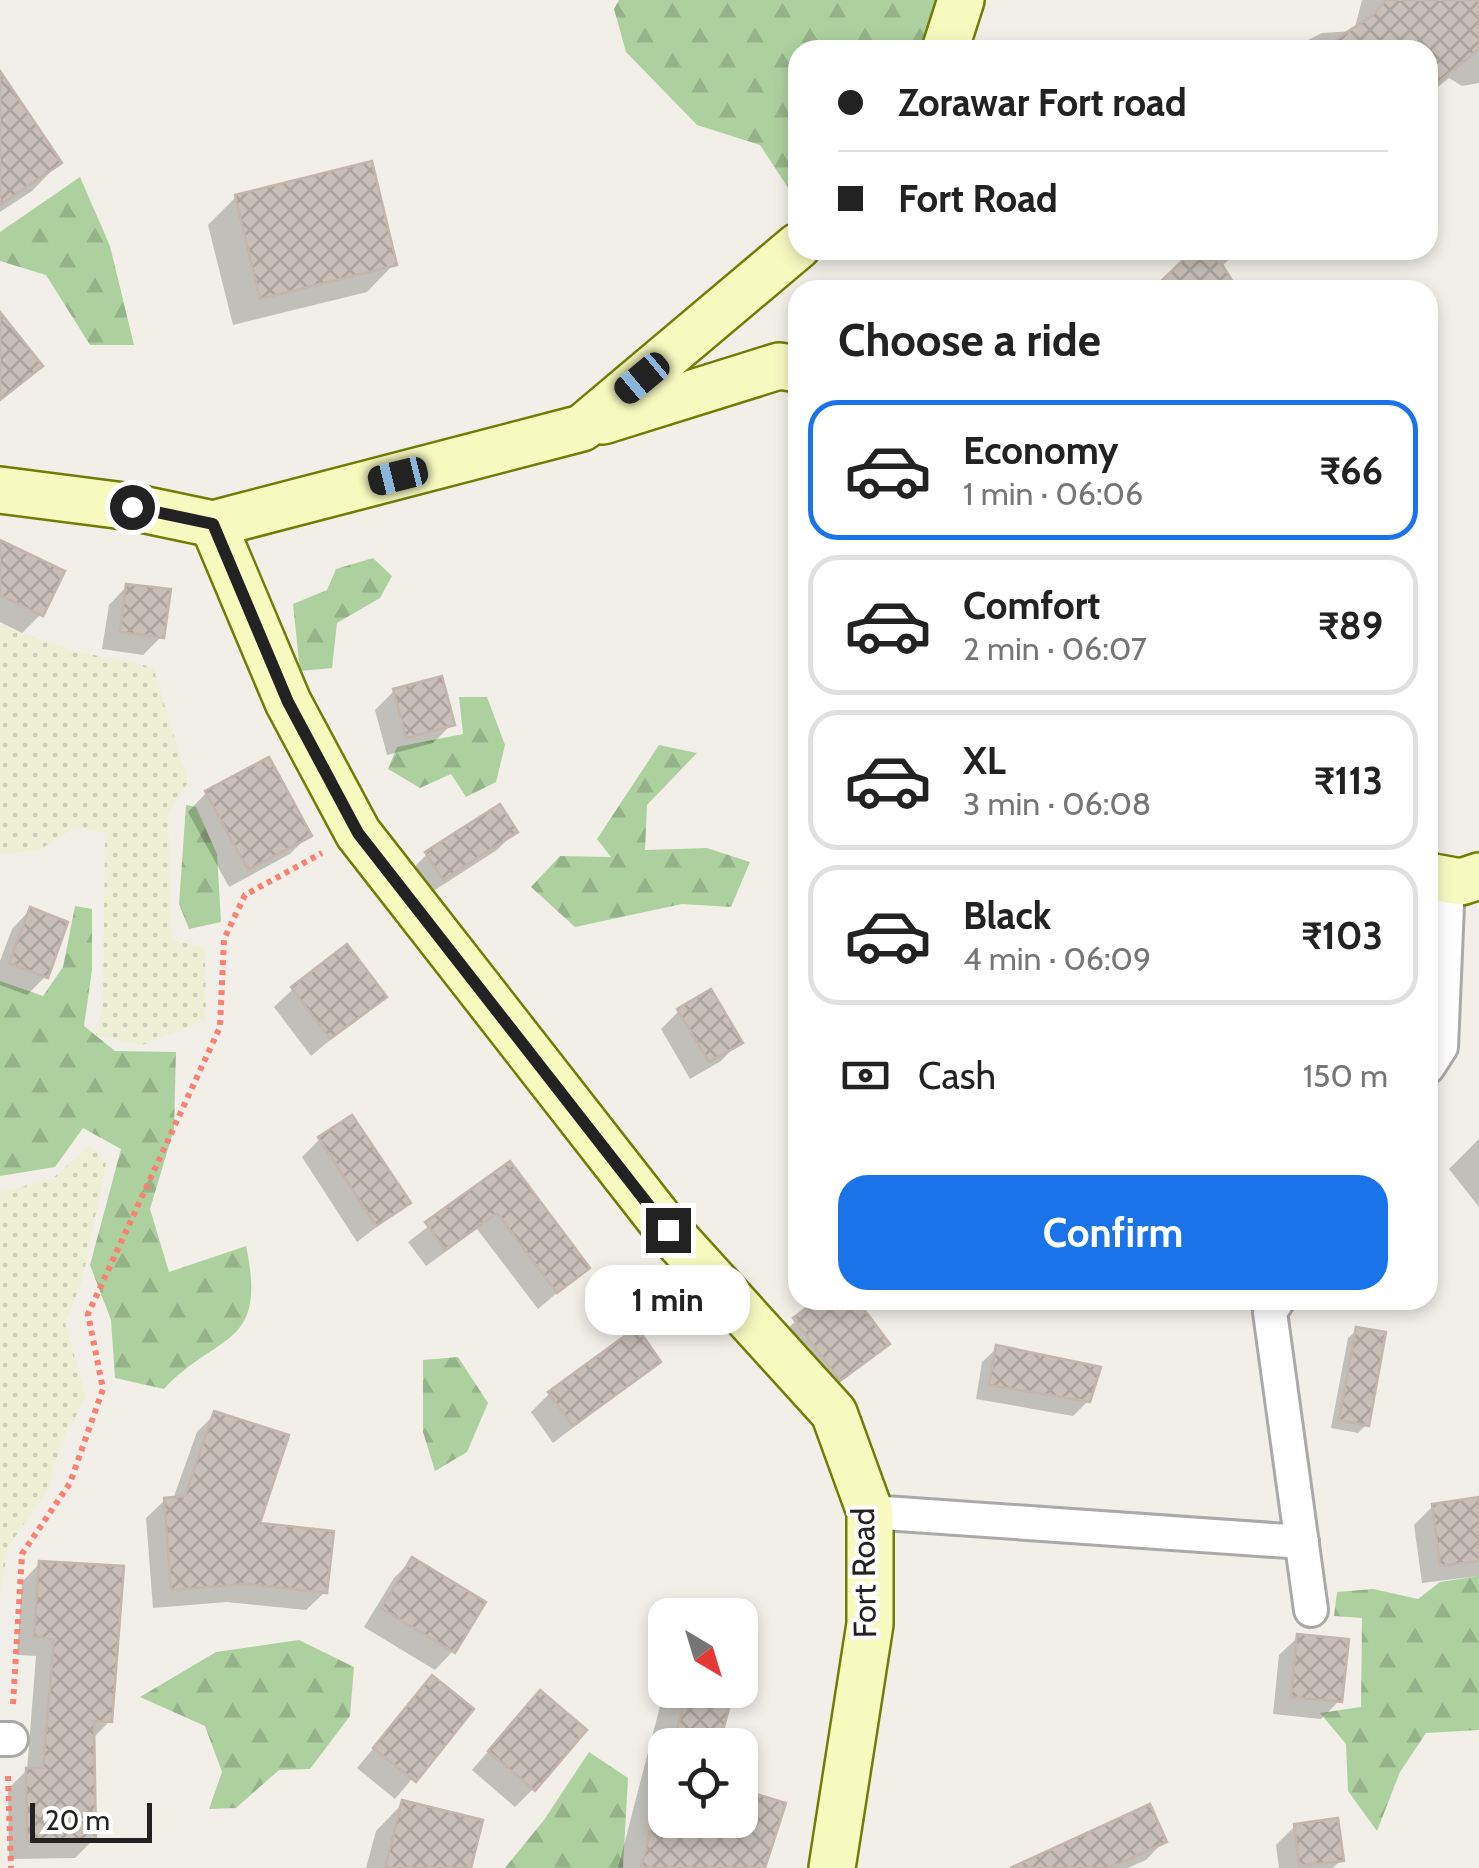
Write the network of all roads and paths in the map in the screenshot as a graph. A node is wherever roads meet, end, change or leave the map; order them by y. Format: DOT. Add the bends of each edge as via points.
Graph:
graph roads {
  1 [pos="961,0"];
  2 [pos="949,40"];
  3 [pos="788,254"];
  4 [pos="788,368"];
  5 [pos="582,428"];
  6 [pos="0,490"];
  7 [pos="213,524"];
  8 [pos="358,833"];
  9 [pos="1452,878"];
  10 [pos="1438,1051"];
  11 [pos="1271,1310"];
  12 [pos="870,1512"];
  13 [pos="1302,1542"];
  14 [pos="1311,1610"];
  15 [pos="5,1739"];
  16 [pos="12,1868"];
  17 [pos="832,1868"];
  1 -- 2 [label="street"];
  3 -- 5 [label="street"];
  4 -- 5 [label="street"];
  5 -- 7 [label="street"];
  6 -- 7 [label="street"];
  7 -- 8 [label="street, Fort Road" via="288,702"];
  8 -- 12 [label="street, Fort Road" via="668,1230 834,1414"];
  8 -- 15 [label="path" via="245,895 224,939 220,1027 88,1314 103,1389 70,1483 22,1554"];
  9 -- 10 [label="street"];
  11 -- 13 [label="street"];
  12 -- 13 [label="street"];
  12 -- 17 [label="street, Fort Road" via="870,1624"];
  13 -- 14 [label="street"];
  15 -- 16 [label="path"];
}
